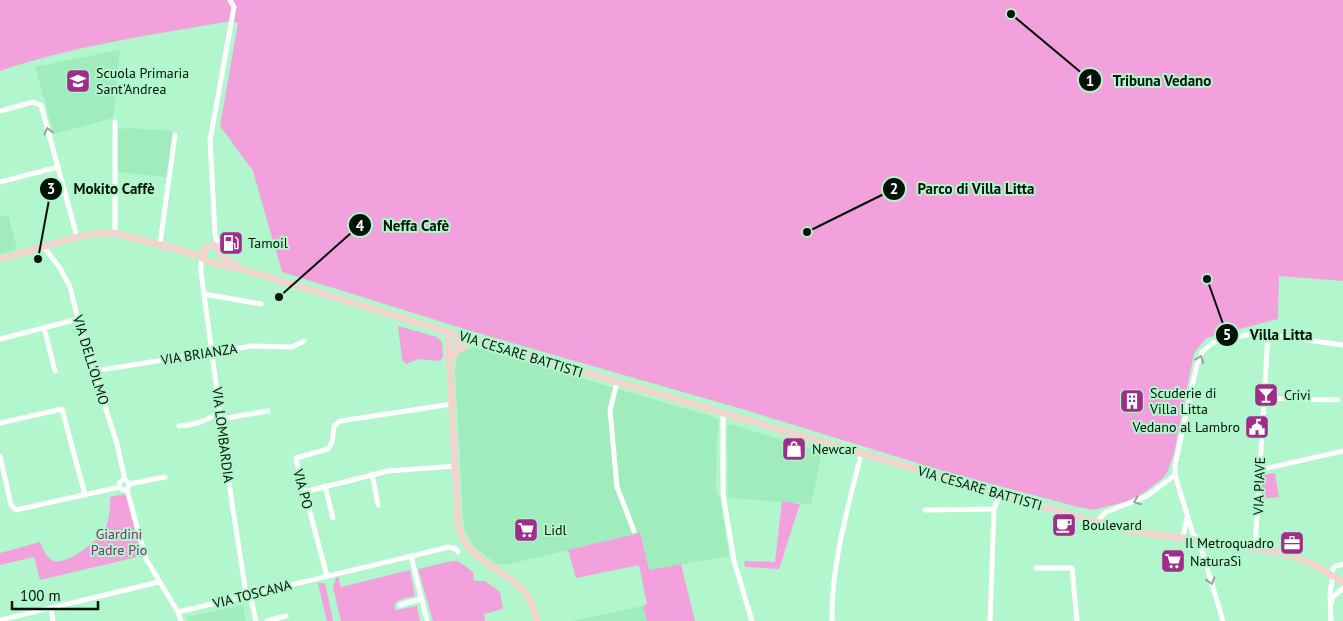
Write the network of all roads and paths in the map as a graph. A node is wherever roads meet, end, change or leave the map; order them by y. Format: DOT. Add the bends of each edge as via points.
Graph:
graph roads {
  1 [pos="230,0"];
  2 [pos="0,111"];
  3 [pos="116,122"];
  4 [pos="174,136"];
  5 [pos="58,167"];
  6 [pos="0,182"];
  7 [pos="115,233"];
  8 [pos="215,234"];
  9 [pos="77,237"];
  10 [pos="160,244"];
  11 [pos="43,246"];
  12 [pos="219,251"];
  13 [pos="208,255"];
  14 [pos="0,259"];
  15 [pos="242,269"];
  16 [pos="204,294"];
  17 [pos="261,304"];
  18 [pos="78,319"];
  19 [pos="44,328"];
  20 [pos="448,332"];
  21 [pos="1268,334"];
  22 [pos="459,336"];
  23 [pos="0,339"];
  24 [pos="474,340"];
  25 [pos="304,342"];
  26 [pos="1343,345"];
  27 [pos="212,352"];
  28 [pos="455,352"];
  29 [pos="449,364"];
  30 [pos="55,371"];
  31 [pos="94,371"];
  32 [pos="617,382"];
  33 [pos="1264,398"];
  34 [pos="1338,400"];
  35 [pos="452,404"];
  36 [pos="220,411"];
  37 [pos="268,411"];
  38 [pos="723,413"];
  39 [pos="221,419"];
  40 [pos="0,423"];
  41 [pos="179,426"];
  42 [pos="1343,451"];
  43 [pos="861,454"];
  44 [pos="0,456"];
  45 [pos="455,466"];
  46 [pos="1259,470"];
  47 [pos="372,474"];
  48 [pos="1175,475"];
  49 [pos="165,477"];
  50 [pos="3,480"];
  51 [pos="127,485"];
  52 [pos="325,486"];
  53 [pos="120,487"];
  54 [pos="304,492"];
  55 [pos="1000,494"];
  56 [pos="85,495"];
  57 [pos="378,505"];
  58 [pos="994,509"];
  59 [pos="925,510"];
  60 [pos="1187,514"];
  61 [pos="332,518"];
  62 [pos="1096,522"];
  63 [pos="634,531"];
  64 [pos="1181,538"];
  65 [pos="1199,541"];
  66 [pos="1255,548"];
  67 [pos="458,552"];
  68 [pos="411,556"];
  69 [pos="1343,564"];
  70 [pos="1036,568"];
  71 [pos="1332,575"];
  72 [pos="327,576"];
  73 [pos="159,582"];
  74 [pos="1343,582"];
  75 [pos="1343,588"];
  76 [pos="250,594"];
  77 [pos="242,596"];
  78 [pos="421,599"];
  79 [pos="400,605"];
  80 [pos="50,608"];
  81 [pos="1330,609"];
  82 [pos="178,612"];
  83 [pos="286,616"];
  84 [pos="0,620"];
  85 [pos="53,621"];
  86 [pos="181,621"];
  87 [pos="256,621"];
  88 [pos="267,621"];
  89 [pos="426,621"];
  90 [pos="537,621"];
  91 [pos="752,621"];
  92 [pos="832,621"];
  93 [pos="990,621"];
  94 [pos="1077,621"];
  95 [pos="1223,621"];
  96 [pos="1331,621"];
  1 -- 8 [label="street" via="234,7 231,32 210,140"];
  5 -- 2 [label="street, one-way" via="41,105 33,102"];
  3 -- 7 [label="street"];
  4 -- 10 [label="street"];
  5 -- 6 [label="street"];
  5 -- 9 [label="street"];
  7 -- 9 [label="main road"];
  7 -- 10 [label="main road"];
  8 -- 12 [label="street"];
  8 -- 13 [label="street, VIA LOMBARDIA"];
  9 -- 11 [label="main road"];
  10 -- 13 [label="main road"];
  11 -- 14 [label="main road"];
  11 -- 18 [label="street, VIA DELL'OLMO" via="66,277"];
  12 -- 13 [label="main road"];
  12 -- 13 [label="main road" via="219,258"];
  12 -- 15 [label="main road"];
  13 -- 15 [label="main road"];
  13 -- 16 [label="street, VIA LOMBARDIA" via="201,263"];
  15 -- 20 [label="main road, VIA CESARE BATTISTI"];
  16 -- 17 [label="street"];
  16 -- 27 [label="street, VIA LOMBARDIA"];
  18 -- 19 [label="street"];
  18 -- 31 [label="street, VIA DELL'OLMO"];
  19 -- 23 [label="street"];
  19 -- 30 [label="street"];
  20 -- 22 [label="main road, VIA CESARE BATTISTI"];
  20 -- 29 [label="main road"];
  21 -- 26 [label="street"];
  21 -- 33 [label="street, VIA PIAVE"];
  48 -- 21 [label="street, one-way" via="1202,352 1219,340"];
  22 -- 24 [label="main road, VIA CESARE BATTISTI"];
  22 -- 28 [label="main road"];
  24 -- 28 [label="main road"];
  24 -- 32 [label="main road, VIA CESARE BATTISTI"];
  25 -- 27 [label="street, VIA BRIANZA" via="292,347 252,346"];
  27 -- 31 [label="street, VIA BRIANZA"];
  27 -- 36 [label="street, VIA LOMBARDIA"];
  28 -- 29 [label="main road"];
  29 -- 35 [label="main road"];
  31 -- 51 [label="street, VIA DELL'OLMO"];
  32 -- 38 [label="main road, VIA CESARE BATTISTI"];
  32 -- 63 [label="street" via="610,410 617,487"];
  33 -- 34 [label="street"];
  33 -- 46 [label="street, VIA PIAVE"];
  35 -- 45 [label="main road"];
  35 -- 54 [label="street, VIA PO" via="337,423 328,449 296,458"];
  36 -- 39 [label="street, VIA LOMBARDIA"];
  36 -- 41 [label="street" via="200,424"];
  37 -- 39 [label="street"];
  38 -- 43 [label="main road, VIA CESARE BATTISTI"];
  38 -- 91 [label="street" via="722,494 734,561"];
  39 -- 77 [label="street, VIA LOMBARDIA" via="245,587"];
  40 -- 56 [label="street" via="62,409"];
  42 -- 46 [label="street"];
  43 -- 55 [label="main road, VIA CESARE BATTISTI"];
  43 -- 92 [label="street" via="843,528"];
  44 -- 50 [label="street"];
  45 -- 47 [label="street"];
  45 -- 90 [label="main road" via="458,523 463,540 476,556 525,593"];
  46 -- 66 [label="street, VIA PIAVE"];
  47 -- 52 [label="street"];
  47 -- 57 [label="street"];
  48 -- 60 [label="street"];
  48 -- 62 [label="street, one-way" via="1147,496 1106,512"];
  49 -- 51 [label="street"];
  50 -- 56 [label="street" via="13,508 20,510"];
  51 -- 53 [label="street" via="124,490"];
  51 -- 53 [label="street" via="120,482"];
  51 -- 73 [label="street, VIA DELL'OLMO" via="146,559"];
  52 -- 54 [label="street"];
  52 -- 61 [label="street"];
  53 -- 56 [label="street"];
  54 -- 72 [label="street, VIA PO"];
  55 -- 58 [label="street"];
  55 -- 62 [label="main road, VIA CESARE BATTISTI"];
  58 -- 59 [label="street"];
  58 -- 93 [label="street"];
  60 -- 64 [label="street"];
  60 -- 65 [label="street" via="1193,534"];
  62 -- 64 [label="main road, VIA CESARE BATTISTI"];
  64 -- 65 [label="main road, VIA CESARE BATTISTI"];
  65 -- 66 [label="main road, VIA CESARE BATTISTI"];
  65 -- 95 [label="street, one-way"];
  66 -- 71 [label="main road, VIA CESARE BATTISTI" via="1287,554"];
  67 -- 68 [label="street, VIA TOSCANA" via="449,547"];
  68 -- 72 [label="street, VIA TOSCANA"];
  68 -- 78 [label="street"];
  69 -- 71 [label="street" via="1334,567"];
  70 -- 94 [label="street" via="1072,568"];
  71 -- 74 [label="main road, VIA CESARE BATTISTI"];
  71 -- 81 [label="street"];
  72 -- 76 [label="street, VIA TOSCANA"];
  73 -- 80 [label="street"];
  73 -- 82 [label="street, VIA DELL'OLMO"];
  75 -- 81 [label="street" via="1332,598"];
  76 -- 77 [label="street, VIA TOSCANA"];
  76 -- 87 [label="street"];
  77 -- 82 [label="street, VIA TOSCANA"];
  78 -- 79 [label="street"];
  78 -- 89 [label="street"];
  80 -- 84 [label="street"];
  80 -- 85 [label="street"];
  81 -- 96 [label="street"];
  82 -- 86 [label="street, VIA DELL'OLMO"];
  83 -- 88 [label="street"];
}
